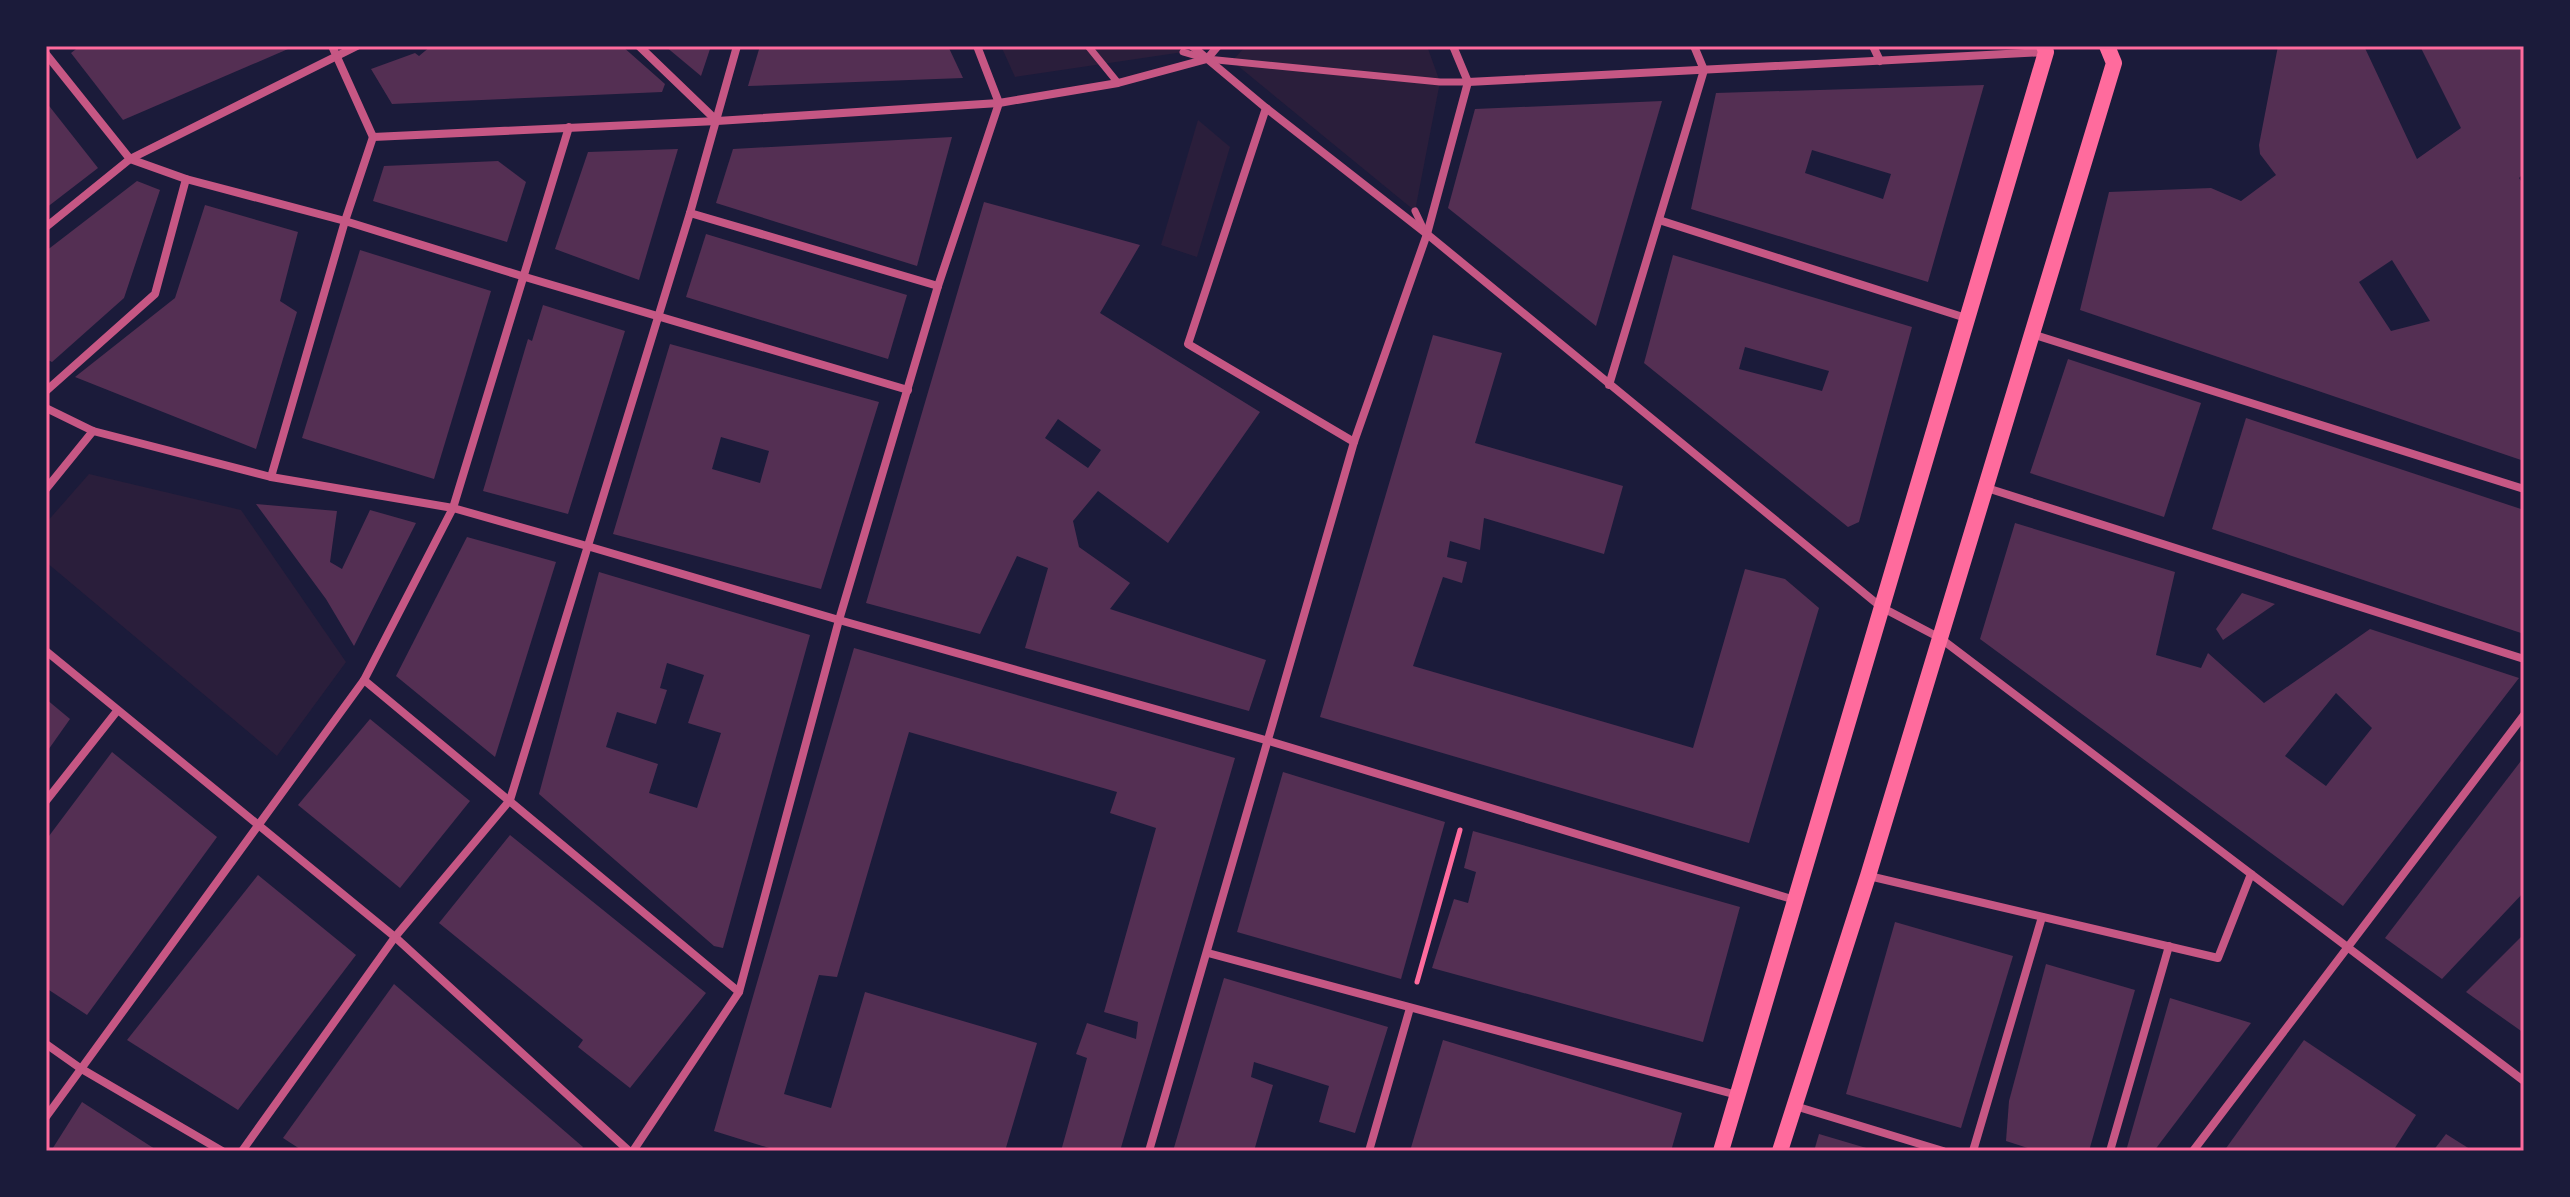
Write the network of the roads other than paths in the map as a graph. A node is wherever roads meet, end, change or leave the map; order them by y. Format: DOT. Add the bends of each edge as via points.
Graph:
graph roads {
  1 [pos="55,46"];
  2 [pos="332,46"];
  3 [pos="357,46"];
  4 [pos="639,46"];
  5 [pos="737,46"];
  6 [pos="977,46"];
  7 [pos="1088,46"];
  8 [pos="1192,46"];
  9 [pos="1218,46"];
  10 [pos="1453,46"];
  11 [pos="1694,46"];
  12 [pos="1873,46"];
  13 [pos="2107,46"];
  14 [pos="2045,49"];
  15 [pos="1183,52"];
  16 [pos="46,53"];
  17 [pos="337,56"];
  18 [pos="1207,59"];
  19 [pos="1880,61"];
  20 [pos="1704,70"];
  21 [pos="1468,82"];
  22 [pos="1118,83"];
  23 [pos="999,103"];
  24 [pos="1266,108"];
  25 [pos="717,121"];
  26 [pos="569,127"];
  27 [pos="373,137"];
  28 [pos="130,159"];
  29 [pos="186,179"];
  30 [pos="1415,211"];
  31 [pos="690,213"];
  32 [pos="1659,220"];
  33 [pos="345,221"];
  34 [pos="46,227"];
  35 [pos="1427,234"];
  36 [pos="525,277"];
  37 [pos="938,286"];
  38 [pos="658,317"];
  39 [pos="1966,318"];
  40 [pos="2032,334"];
  41 [pos="1609,385"];
  42 [pos="908,390"];
  43 [pos="46,391"];
  44 [pos="46,408"];
  45 [pos="93,431"];
  46 [pos="1354,442"];
  47 [pos="271,477"];
  48 [pos="1987,488"];
  49 [pos="46,489"];
  50 [pos="2524,489"];
  51 [pos="453,508"];
  52 [pos="587,546"];
  53 [pos="1881,607"];
  54 [pos="839,620"];
  55 [pos="1940,638"];
  56 [pos="46,651"];
  57 [pos="2524,659"];
  58 [pos="364,680"];
  59 [pos="117,711"];
  60 [pos="2524,715"];
  61 [pos="1269,741"];
  62 [pos="510,800"];
  63 [pos="46,801"];
  64 [pos="257,825"];
  65 [pos="2251,874"];
  66 [pos="1868,876"];
  67 [pos="1795,900"];
  68 [pos="2042,917"];
  69 [pos="395,937"];
  70 [pos="2169,946"];
  71 [pos="2347,949"];
  72 [pos="1208,953"];
  73 [pos="739,992"];
  74 [pos="1410,1008"];
  75 [pos="46,1044"];
  76 [pos="80,1068"];
  77 [pos="2524,1081"];
  78 [pos="1738,1095"];
  79 [pos="1793,1105"];
  80 [pos="46,1117"];
  81 [pos="222,1151"];
  82 [pos="242,1151"];
  83 [pos="631,1151"];
  84 [pos="1149,1151"];
  85 [pos="1369,1151"];
  86 [pos="1721,1151"];
  87 [pos="1780,1151"];
  88 [pos="1943,1151"];
  89 [pos="1973,1151"];
  90 [pos="2110,1151"];
  91 [pos="2193,1151"];
  1 -- 16 [label="street"];
  2 -- 17 [label="street"];
  3 -- 17 [label="street"];
  4 -- 25 [label="street"];
  5 -- 25 [label="street"];
  6 -- 23 [label="street"];
  7 -- 22 [label="street"];
  8 -- 18 [label="street"];
  9 -- 18 [label="street"];
  10 -- 21 [label="street"];
  11 -- 20 [label="street"];
  12 -- 19 [label="street"];
  13 -- 40 [label="main road" via="2114,63"];
  14 -- 19 [label="street"];
  14 -- 39 [label="main road"];
  15 -- 18 [label="street"];
  16 -- 28 [label="street"];
  17 -- 27 [label="street"];
  17 -- 28 [label="street"];
  18 -- 21 [label="street"];
  18 -- 22 [label="street"];
  18 -- 24 [label="street"];
  19 -- 20 [label="street"];
  20 -- 21 [label="street"];
  20 -- 32 [label="street"];
  21 -- 35 [label="street"];
  22 -- 23 [label="street"];
  23 -- 25 [label="street"];
  23 -- 37 [label="street"];
  24 -- 35 [label="street"];
  24 -- 46 [label="street" via="1188,344"];
  25 -- 26 [label="street"];
  25 -- 31 [label="street"];
  26 -- 27 [label="street"];
  26 -- 36 [label="street"];
  27 -- 33 [label="street"];
  28 -- 29 [label="street"];
  28 -- 34 [label="street"];
  29 -- 33 [label="street"];
  29 -- 43 [label="street" via="155,294"];
  30 -- 35 [label="street"];
  31 -- 37 [label="street"];
  31 -- 38 [label="street"];
  32 -- 39 [label="street"];
  32 -- 41 [label="street"];
  33 -- 36 [label="street"];
  33 -- 47 [label="street"];
  35 -- 41 [label="street"];
  35 -- 46 [label="street"];
  36 -- 38 [label="street"];
  36 -- 51 [label="street"];
  37 -- 42 [label="street"];
  38 -- 42 [label="street"];
  38 -- 52 [label="street"];
  39 -- 53 [label="main road"];
  40 -- 48 [label="main road"];
  40 -- 50 [label="street"];
  41 -- 53 [label="street"];
  42 -- 54 [label="street"];
  44 -- 45 [label="street"];
  45 -- 47 [label="street"];
  45 -- 49 [label="street"];
  46 -- 61 [label="street"];
  47 -- 51 [label="street"];
  48 -- 55 [label="main road"];
  48 -- 57 [label="street"];
  51 -- 52 [label="street"];
  51 -- 58 [label="street"];
  52 -- 54 [label="street"];
  52 -- 62 [label="street"];
  53 -- 55 [label="street"];
  53 -- 67 [label="main road"];
  54 -- 61 [label="street"];
  54 -- 73 [label="street"];
  55 -- 65 [label="street"];
  55 -- 66 [label="main road"];
  56 -- 59 [label="street"];
  58 -- 62 [label="street"];
  58 -- 64 [label="street"];
  59 -- 63 [label="street"];
  59 -- 64 [label="street"];
  60 -- 71 [label="street"];
  61 -- 67 [label="street"];
  61 -- 72 [label="street"];
  62 -- 69 [label="street"];
  62 -- 73 [label="street"];
  64 -- 69 [label="street"];
  64 -- 76 [label="street"];
  65 -- 70 [label="street" via="2218,958"];
  65 -- 71 [label="street"];
  66 -- 68 [label="street"];
  66 -- 79 [label="main road"];
  67 -- 78 [label="main road"];
  68 -- 70 [label="street"];
  68 -- 89 [label="street"];
  69 -- 82 [label="street"];
  69 -- 83 [label="street"];
  70 -- 90 [label="street"];
  71 -- 77 [label="street"];
  71 -- 91 [label="street"];
  72 -- 74 [label="street"];
  72 -- 84 [label="street"];
  73 -- 83 [label="street"];
  74 -- 78 [label="street"];
  74 -- 85 [label="street"];
  75 -- 76 [label="street"];
  76 -- 80 [label="street"];
  76 -- 81 [label="street"];
  78 -- 86 [label="main road"];
  79 -- 87 [label="main road"];
  79 -- 88 [label="street"];
}
